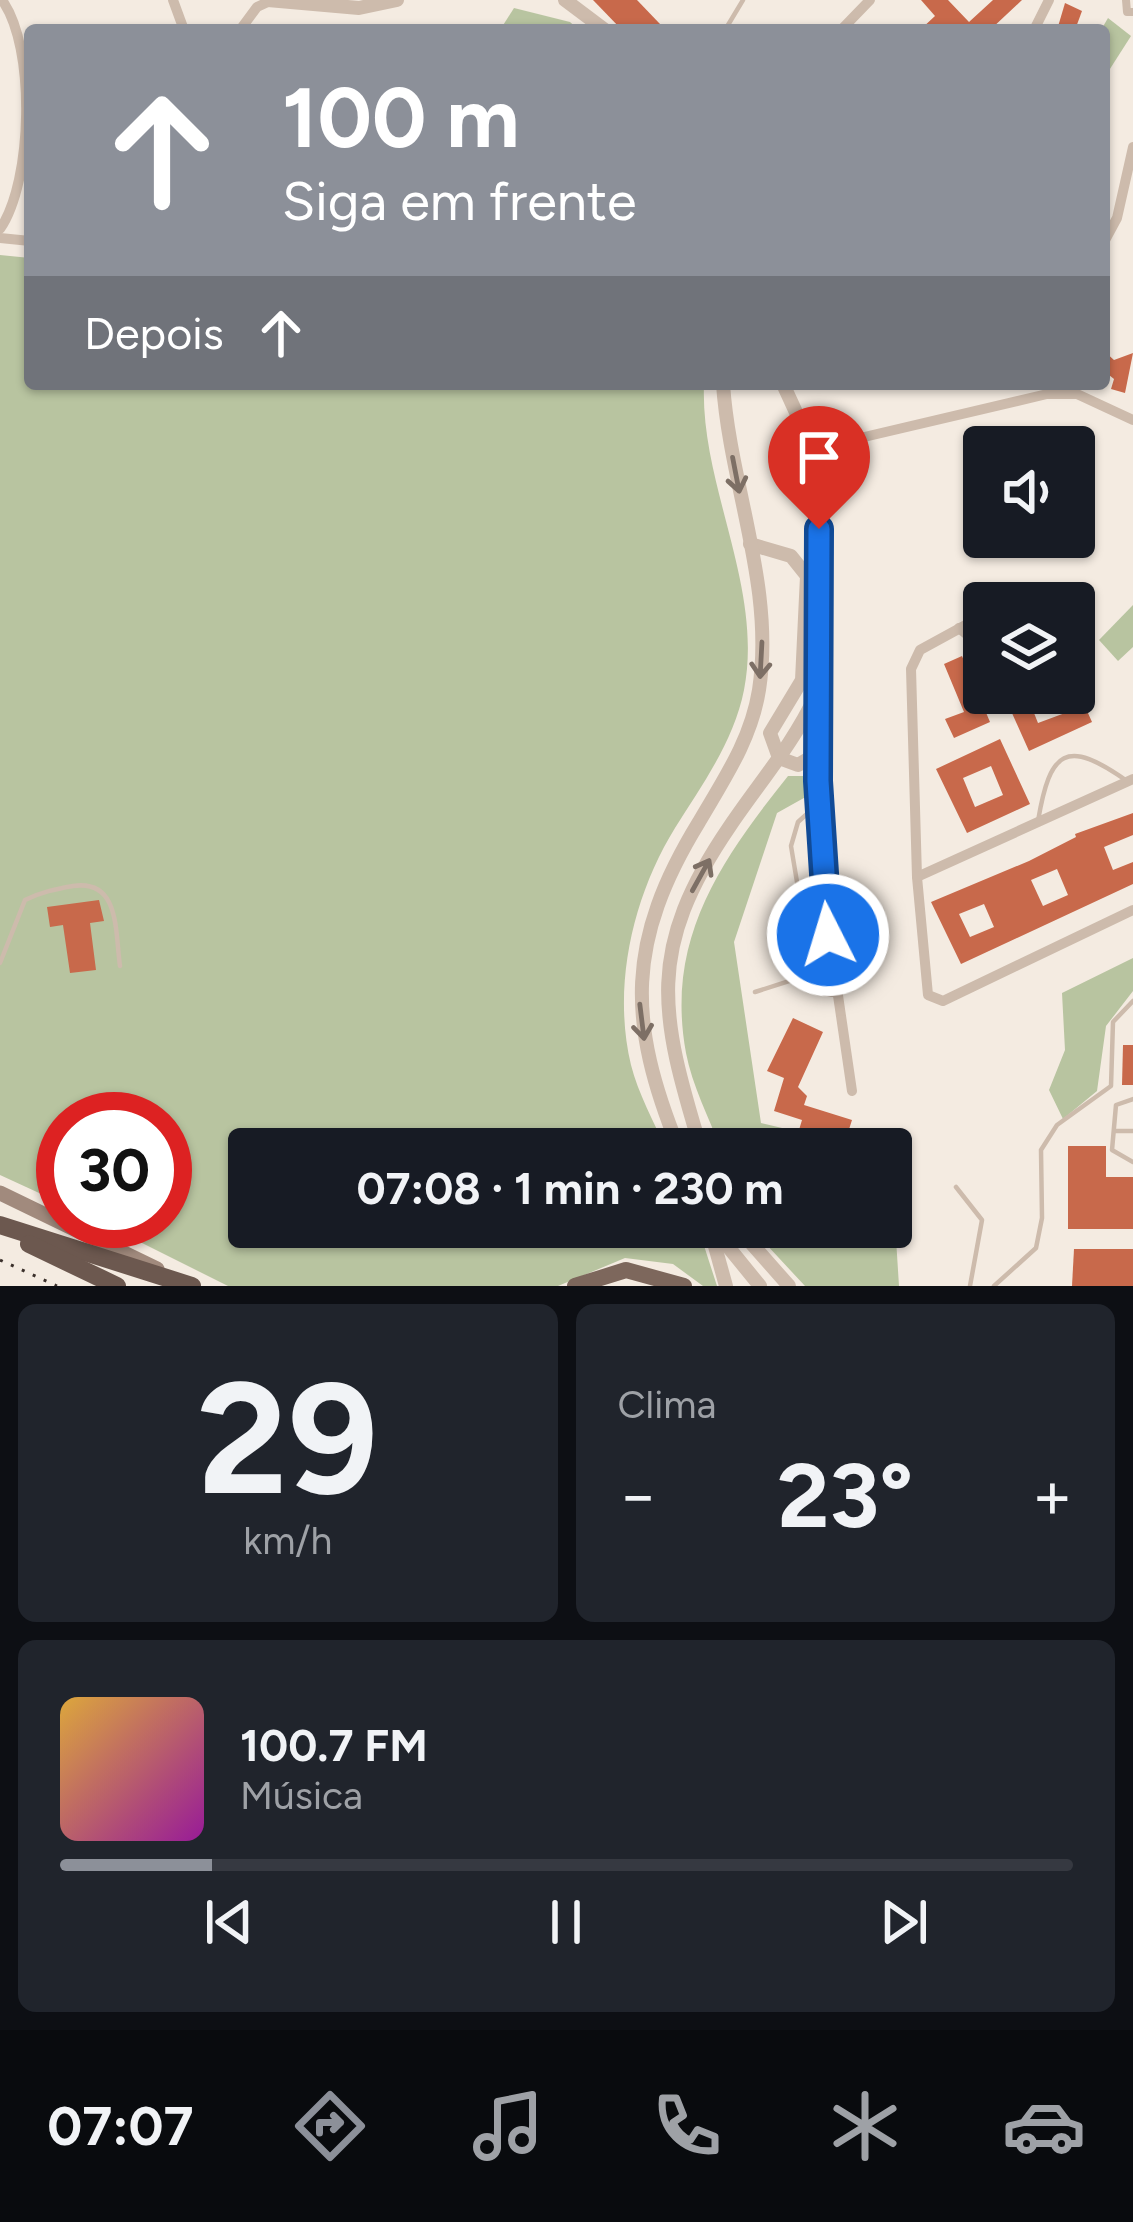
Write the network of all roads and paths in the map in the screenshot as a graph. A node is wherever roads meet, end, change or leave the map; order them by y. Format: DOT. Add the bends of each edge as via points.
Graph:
graph roads {
  1 [pos="2,0"];
  2 [pos="397,0"];
  3 [pos="565,0"];
  4 [pos="578,0"];
  5 [pos="870,0"];
  6 [pos="1126,0"];
  7 [pos="269,1"];
  8 [pos="1133,12"];
  9 [pos="589,16"];
  10 [pos="244,24"];
  11 [pos="598,24"];
  12 [pos="847,24"];
  13 [pos="24,72"];
  14 [pos="24,109"];
  15 [pos="1133,147"];
  16 [pos="0,229"];
  17 [pos="1110,231"];
  18 [pos="723,390"];
  19 [pos="731,390"];
  20 [pos="785,390"];
  21 [pos="724,406"];
  22 [pos="1133,421"];
  23 [pos="810,436"];
  24 [pos="860,438"];
  25 [pos="817,458"];
  26 [pos="819,529"];
  27 [pos="750,544"];
  28 [pos="791,556"];
  29 [pos="963,626"];
  30 [pos="959,628"];
  31 [pos="963,631"];
  32 [pos="818,690"];
  33 [pos="818,753"];
  34 [pos="779,758"];
  35 [pos="798,765"];
  36 [pos="1130,780"];
  37 [pos="818,781"];
  38 [pos="819,803"];
  39 [pos="1038,821"];
  40 [pos="917,877"];
  41 [pos="1133,910"];
  42 [pos="0,963"];
  43 [pos="120,966"];
  44 [pos="812,974"];
  45 [pos="755,992"];
  46 [pos="835,995"];
  47 [pos="1133,1000"];
  48 [pos="852,1091"];
  49 [pos="1133,1100"];
  50 [pos="673,1128"];
  51 [pos="695,1128"];
  52 [pos="1112,1131"];
  53 [pos="1133,1132"];
  54 [pos="1133,1162"];
  55 [pos="956,1187"];
  56 [pos="0,1193"];
  57 [pos="0,1228"];
  58 [pos="716,1248"];
  59 [pos="728,1248"];
  60 [pos="755,1248"];
  61 [pos="116,1286"];
  62 [pos="192,1286"];
  63 [pos="574,1286"];
  64 [pos="684,1286"];
  65 [pos="726,1286"];
  66 [pos="760,1286"];
  67 [pos="789,1286"];
  68 [pos="970,1286"];
  69 [pos="994,1286"];
  1 -- 13 [label="street"];
  2 -- 7 [label="street" via="359,8"];
  3 -- 9 [label="street"];
  4 -- 9 [label="street"];
  5 -- 12 [label="street"];
  6 -- 8 [label="street"];
  7 -- 10 [label="street"];
  9 -- 11 [label="street"];
  14 -- 16 [label="street" via="19,172"];
  15 -- 17 [label="street"];
  18 -- 21 [label="street"];
  19 -- 21 [label="street"];
  20 -- 23 [label="street"];
  21 -- 27 [label="street, one-way"];
  22 -- 24 [label="street" via="1063,392"];
  23 -- 24 [label="street"];
  23 -- 25 [label="street"];
  24 -- 25 [label="street"];
  25 -- 26 [label="street"];
  26 -- 28 [label="street" via="806,552"];
  26 -- 32 [label="street"];
  27 -- 28 [label="street"];
  27 -- 50 [label="street, one-way" via="763,648 755,711 744,746 660,890 639,974 645,1046"];
  28 -- 34 [label="street" via="807,576 802,680 770,733"];
  29 -- 30 [label="street"];
  30 -- 31 [label="street"];
  30 -- 40 [label="street" via="920,650 911,670"];
  32 -- 33 [label="street"];
  32 -- 34 [label="street"];
  33 -- 35 [label="street"];
  33 -- 37 [label="street"];
  34 -- 35 [label="street"];
  51 -- 34 [label="street, one-way" via="668,1033 674,938 704,868"];
  35 -- 37 [label="street"];
  36 -- 39 [label="street"];
  36 -- 39 [label="lane" via="1084,754 1067,756 1049,771"];
  37 -- 38 [label="street"];
  38 -- 44 [label="lane" via="798,822 790,846"];
  38 -- 46 [label="street"];
  39 -- 40 [label="street"];
  40 -- 41 [label="street" via="926,986 935,1001"];
  42 -- 43 [label="lane" via="25,900 90,884 108,895"];
  44 -- 45 [label="lane"];
  44 -- 46 [label="lane" via="818,990"];
  46 -- 48 [label="street"];
  47 -- 69 [label="lane" via="1113,1022 1111,1087 1057,1125 1041,1150 1036,1248"];
  49 -- 52 [label="lane" via="1116,1105"];
  52 -- 53 [label="lane"];
  52 -- 54 [label="lane" via="1112,1150"];
  55 -- 68 [label="lane" via="982,1220"];
  56 -- 62 [label="main road"];
  57 -- 61 [label="highway"];
  57 -- 62 [label="highway"];
  58 -- 65 [label="street"];
  59 -- 66 [label="street"];
  60 -- 67 [label="street"];
  63 -- 64 [label="main road" via="626,1270"];
}
